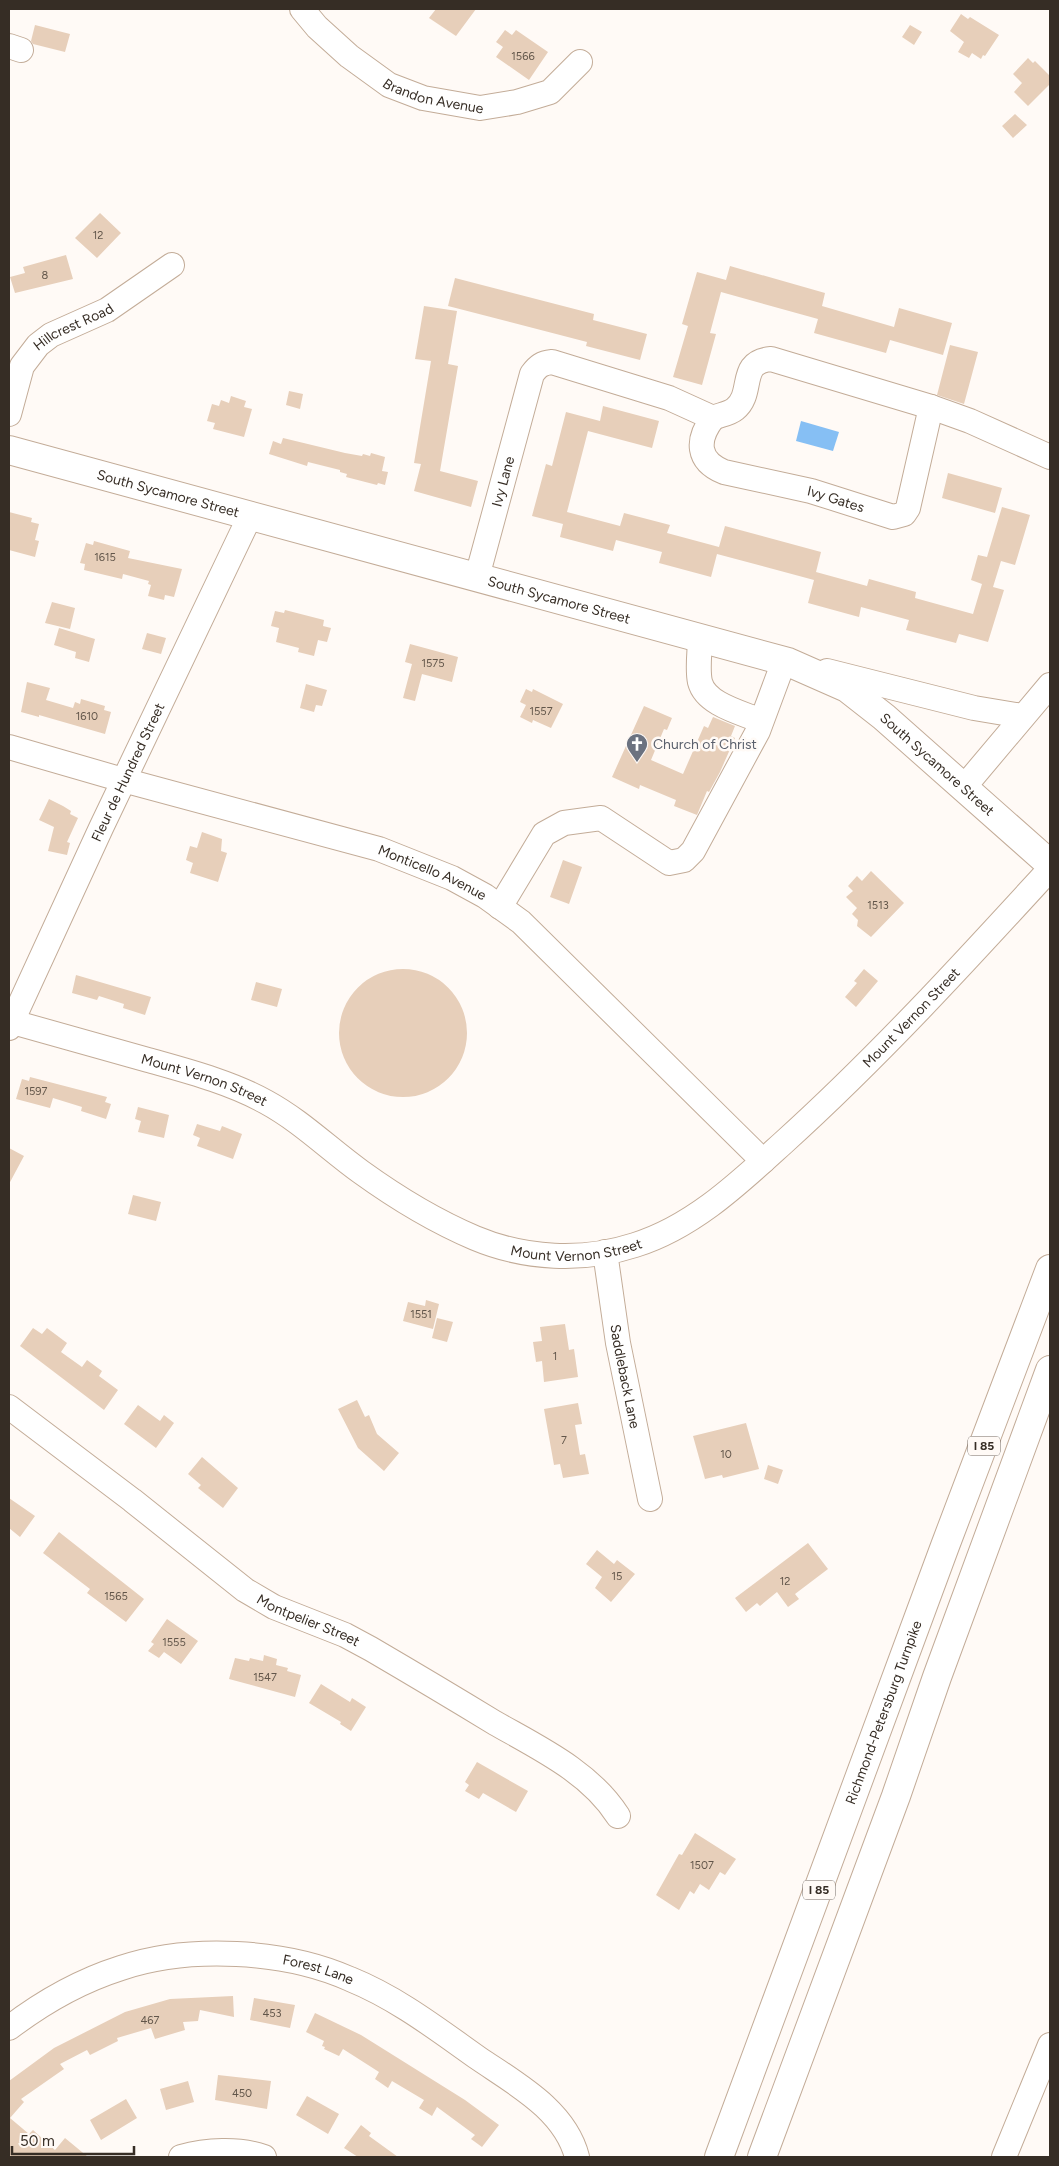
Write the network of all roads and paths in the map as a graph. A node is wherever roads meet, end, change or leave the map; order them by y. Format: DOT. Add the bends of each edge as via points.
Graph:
graph roads {
  1 [pos="302,9"];
  2 [pos="580,62"];
  3 [pos="172,265"];
  4 [pos="931,407"];
  5 [pos="9,414"];
  6 [pos="712,418"];
  7 [pos="9,450"];
  8 [pos="1050,458"];
  9 [pos="250,516"];
  10 [pos="477,577"];
  11 [pos="700,638"];
  12 [pos="786,661"];
  13 [pos="1050,685"];
  14 [pos="1022,716"];
  15 [pos="761,721"];
  16 [pos="9,747"];
  17 [pos="124,780"];
  18 [pos="964,787"];
  19 [pos="1050,864"];
  20 [pos="1050,869"];
  21 [pos="500,907"];
  22 [pos="10,1023"];
  23 [pos="763,1161"];
  24 [pos="604,1252"];
  25 [pos="1050,1269"];
  26 [pos="1050,1370"];
  27 [pos="9,1407"];
  28 [pos="650,1499"];
  29 [pos="618,1816"];
  30 [pos="9,2028"];
  31 [pos="1050,2045"];
  32 [pos="181,2157"];
  33 [pos="264,2157"];
  34 [pos="577,2157"];
  35 [pos="719,2157"];
  36 [pos="762,2157"];
  37 [pos="1004,2157"];
  1 -- 2 [label="street, Brandon Avenue" via="323,33 381,80 423,98 480,108 517,102 550,92"];
  3 -- 5 [label="street, Hillcrest Road" via="107,310 51,335 38,345 22,366"];
  4 -- 6 [label="street" via="771,358 762,359 750,370 742,401 734,410"];
  4 -- 6 [label="street, Ivy Gates" via="908,508 904,514 893,517 811,491 714,468 704,455 702,439"];
  4 -- 8 [label="street"];
  6 -- 10 [label="street, Ivy Lane" via="669,398 552,362 537,367 528,386"];
  7 -- 9 [label="main road, South Sycamore Street"];
  9 -- 10 [label="main road, South Sycamore Street"];
  9 -- 17 [label="street, Fleur de Hundred Street"];
  10 -- 11 [label="main road, South Sycamore Street"];
  11 -- 12 [label="main road, South Sycamore Street"];
  11 -- 15 [label="street" via="700,682 706,694"];
  12 -- 14 [label="street" via="974,708"];
  12 -- 15 [label="street"];
  12 -- 18 [label="main road, South Sycamore Street" via="847,688"];
  13 -- 14 [label="street"];
  14 -- 18 [label="street"];
  15 -- 21 [label="street" via="693,850 684,860 669,863 601,818 564,823 544,834"];
  16 -- 17 [label="street, Monticello Avenue"];
  17 -- 21 [label="street, Monticello Avenue" via="379,849 452,878"];
  17 -- 22 [label="street, Fleur de Hundred Street"];
  18 -- 19 [label="main road, South Sycamore Street"];
  20 -- 23 [label="street, Mount Vernon Street" via="875,1055"];
  21 -- 23 [label="street, Monticello Avenue" via="566,964"];
  22 -- 24 [label="street, Mount Vernon Street" via="168,1066 246,1092 298,1122 397,1197 478,1239 549,1256"];
  23 -- 24 [label="street, Mount Vernon Street" via="725,1195 694,1216 636,1245"];
  24 -- 28 [label="street, Saddleback Lane" via="618,1343"];
  25 -- 35 [label="main road, Richmond-Petersburg Turnpike / I 85" via="944,1546"];
  26 -- 36 [label="main road, I 85"];
  27 -- 29 [label="street, Montpelier Street" via="246,1590 274,1607 345,1635 371,1649 550,1756 594,1786"];
  30 -- 34 [label="street, Forest Lane" via="48,1999 121,1967 149,1960 214,1954 277,1958 349,1978 414,2013 533,2096 566,2132"];
  31 -- 37 [label="street"];
  32 -- 33 [label="street" via="236,2152"];
}
